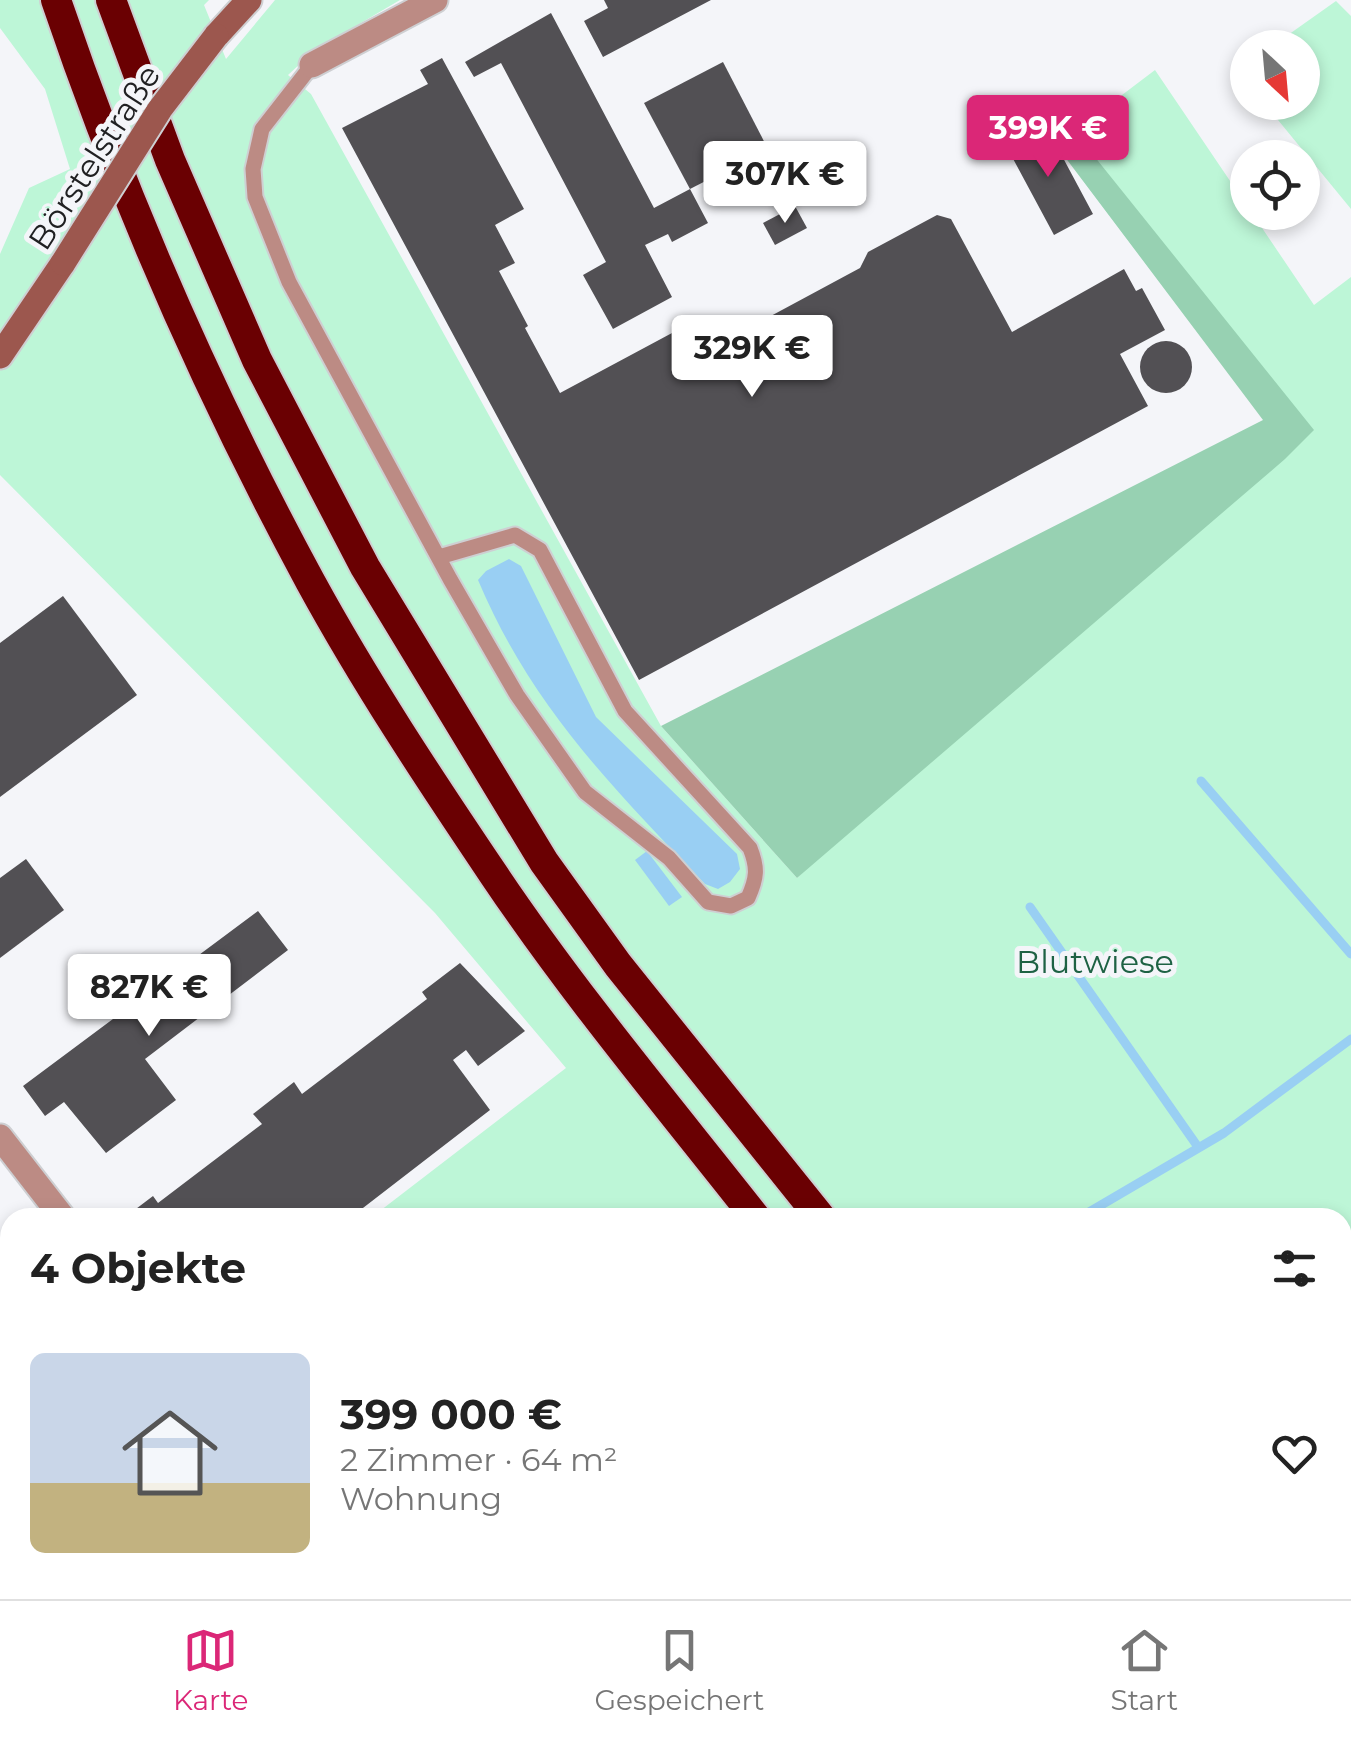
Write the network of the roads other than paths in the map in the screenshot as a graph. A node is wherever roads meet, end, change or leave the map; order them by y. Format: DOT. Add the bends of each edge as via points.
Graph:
graph roads {
  1 [pos="56,0"];
  2 [pos="111,0"];
  3 [pos="250,0"];
  4 [pos="435,0"];
  5 [pos="312,65"];
  6 [pos="0,356"];
  7 [pos="439,557"];
  8 [pos="0,1137"];
  9 [pos="56,1208"];
  10 [pos="748,1208"];
  11 [pos="813,1208"];
  1 -- 10 [label="highway" via="148,248 311,582 496,878"];
  2 -- 11 [label="highway" via="170,160 257,360 365,567 544,862"];
  3 -- 6 [label="street, Börstelstraße, bridge" via="160,109"];
  4 -- 5 [label="street"];
  5 -- 7 [label="lane" via="262,129 253,168 255,198 289,282"];
  7 -- 7 [label="lane" via="517,695 585,792 670,858 708,902 731,906 748,898 757,879 750,848 625,711 540,550 515,536"];
  8 -- 9 [label="street"];
}
